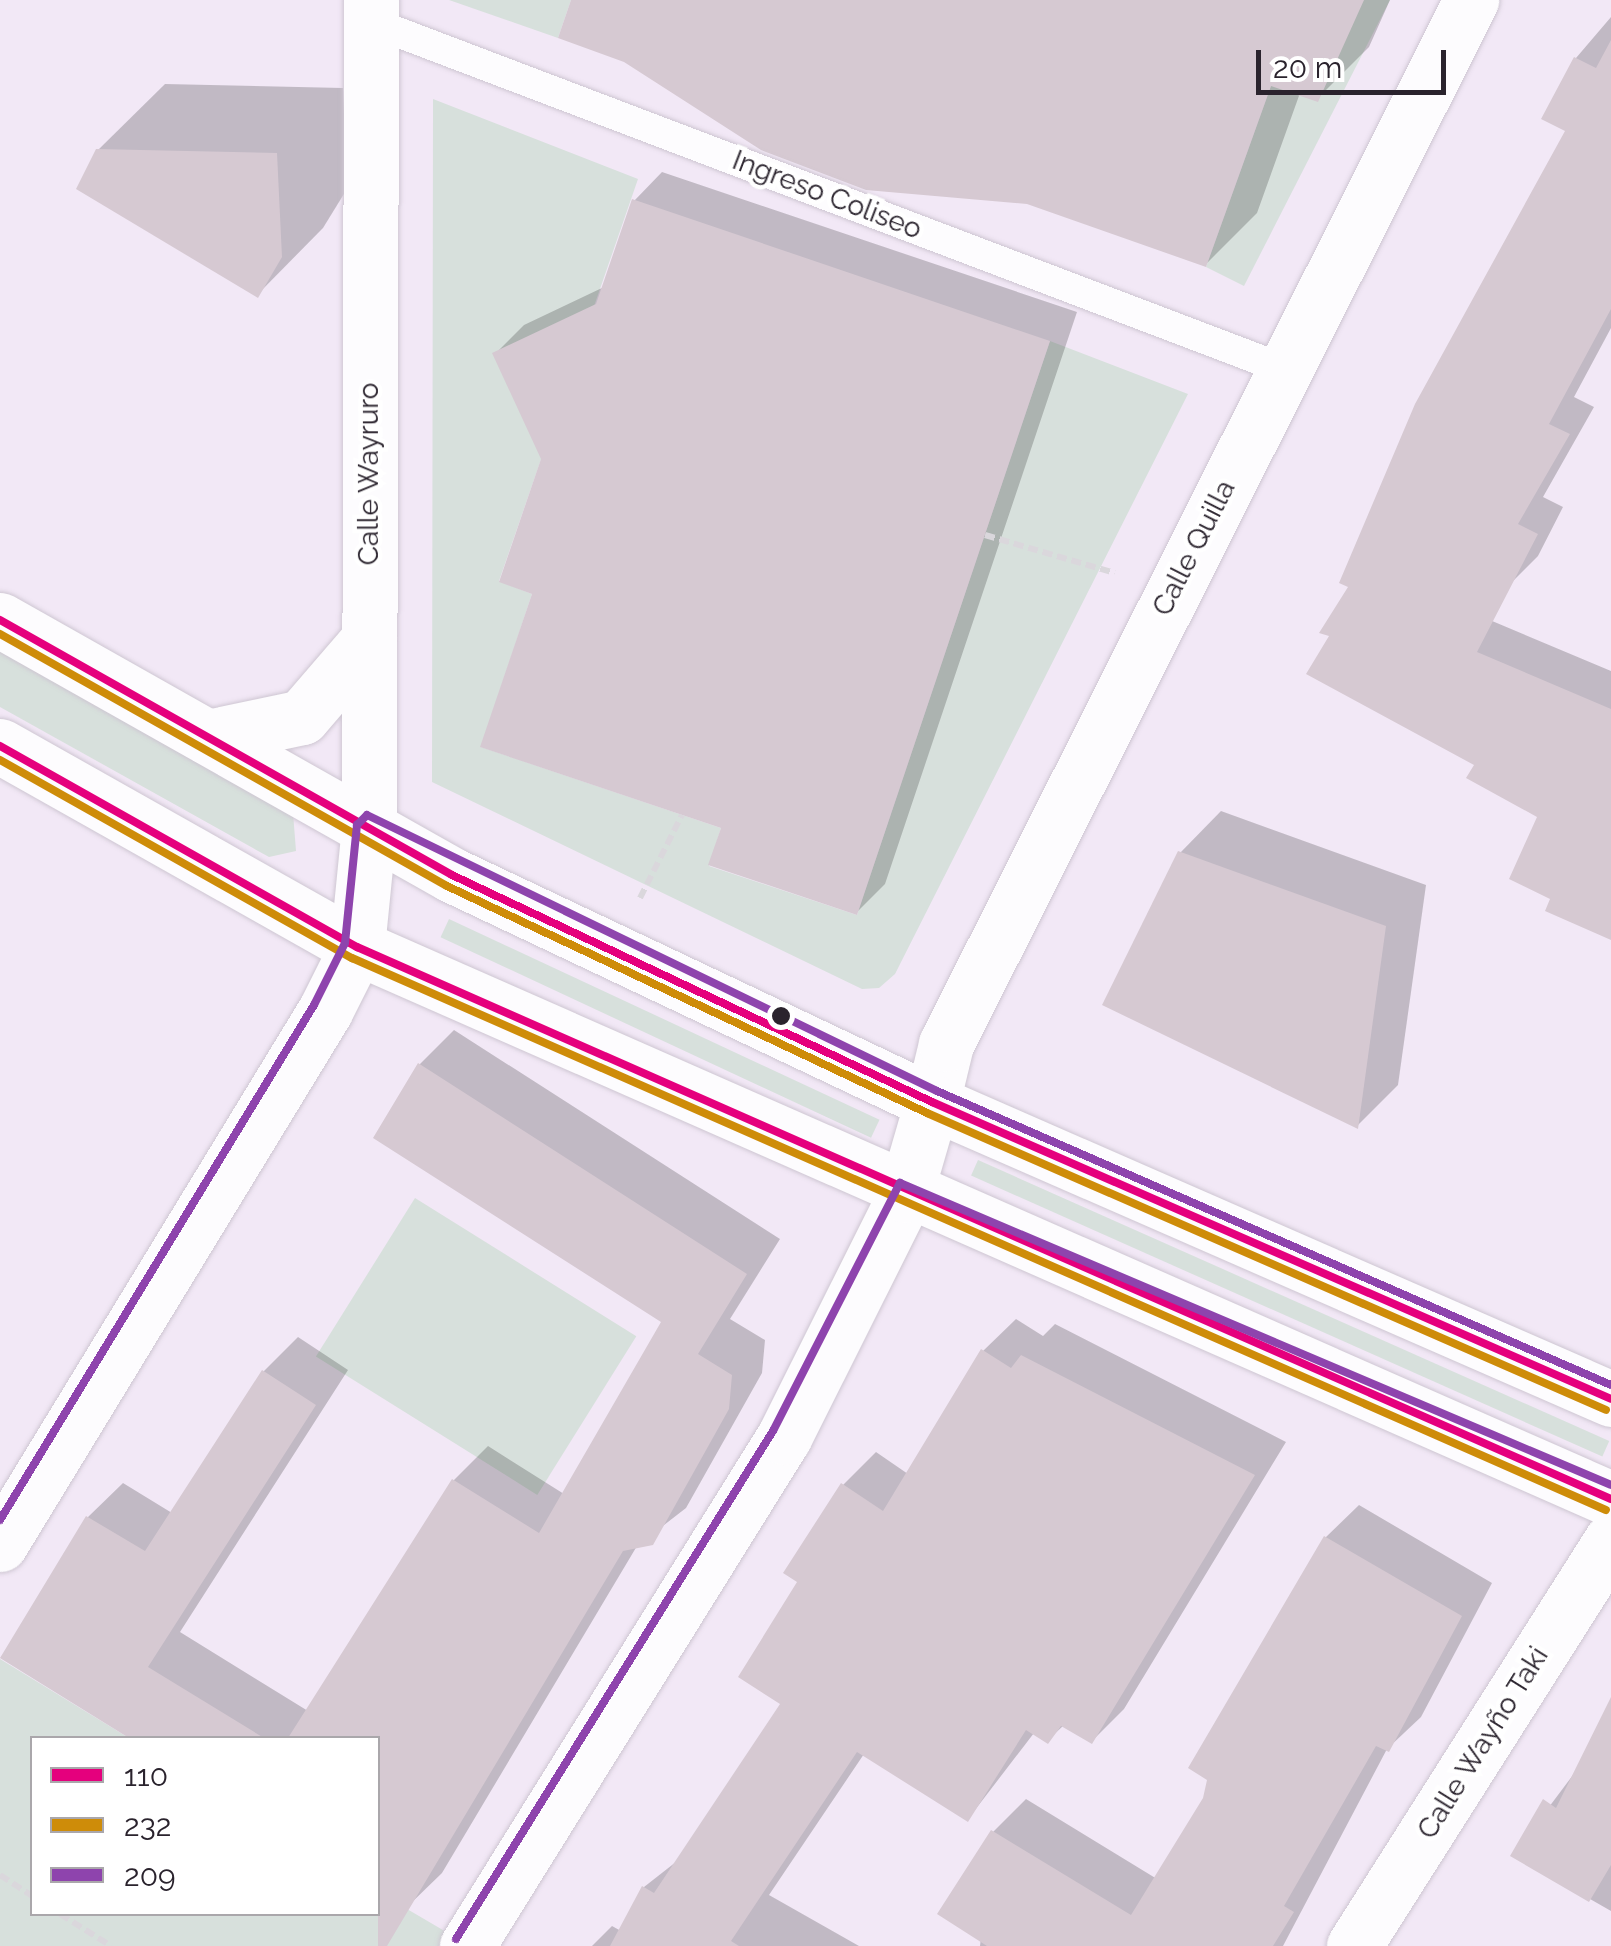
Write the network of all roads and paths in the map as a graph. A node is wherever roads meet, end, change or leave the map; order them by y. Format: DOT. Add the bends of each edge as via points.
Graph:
graph roads {
  1 [pos="1471,0"];
  2 [pos="371,11"];
  3 [pos="1284,368"];
  4 [pos="985,536"];
  5 [pos="1115,573"];
  6 [pos="0,620"];
  7 [pos="369,640"];
  8 [pos="208,737"];
  9 [pos="0,746"];
  10 [pos="682,815"];
  11 [pos="369,827"];
  12 [pos="636,908"];
  13 [pos="358,947"];
  14 [pos="932,1102"];
  15 [pos="905,1194"];
  16 [pos="1611,1399"];
  17 [pos="1611,1500"];
  18 [pos="1611,1541"];
  19 [pos="0,1544"];
  20 [pos="0,1875"];
  21 [pos="30,1895"];
  22 [pos="63,1916"];
  23 [pos="111,1946"];
  24 [pos="467,1946"];
  25 [pos="1354,1946"];
  1 -- 3 [label="main road, Calle Quilla"];
  2 -- 3 [label="lane, Ingreso Coliseo"];
  2 -- 7 [label="main road, Calle Wayruro"];
  3 -- 14 [label="main road, Calle Quilla" via="946,1044"];
  4 -- 5 [label="path"];
  6 -- 8 [label="main road"];
  7 -- 8 [label="main road" via="302,717"];
  7 -- 11 [label="main road, Calle Wayruro"];
  8 -- 11 [label="main road"];
  9 -- 13 [label="main road"];
  10 -- 12 [label="path"];
  11 -- 13 [label="main road, Calle Wayruro"];
  11 -- 14 [label="main road"];
  13 -- 15 [label="main road"];
  13 -- 19 [label="main road"];
  14 -- 15 [label="main road, Calle Quilla"];
  14 -- 16 [label="main road"];
  15 -- 17 [label="main road"];
  15 -- 24 [label="main road, Calle Quilla" via="784,1437"];
  18 -- 25 [label="main road, Calle Wayño Taki"];
  20 -- 21 [label="path"];
  22 -- 23 [label="path"];
}
